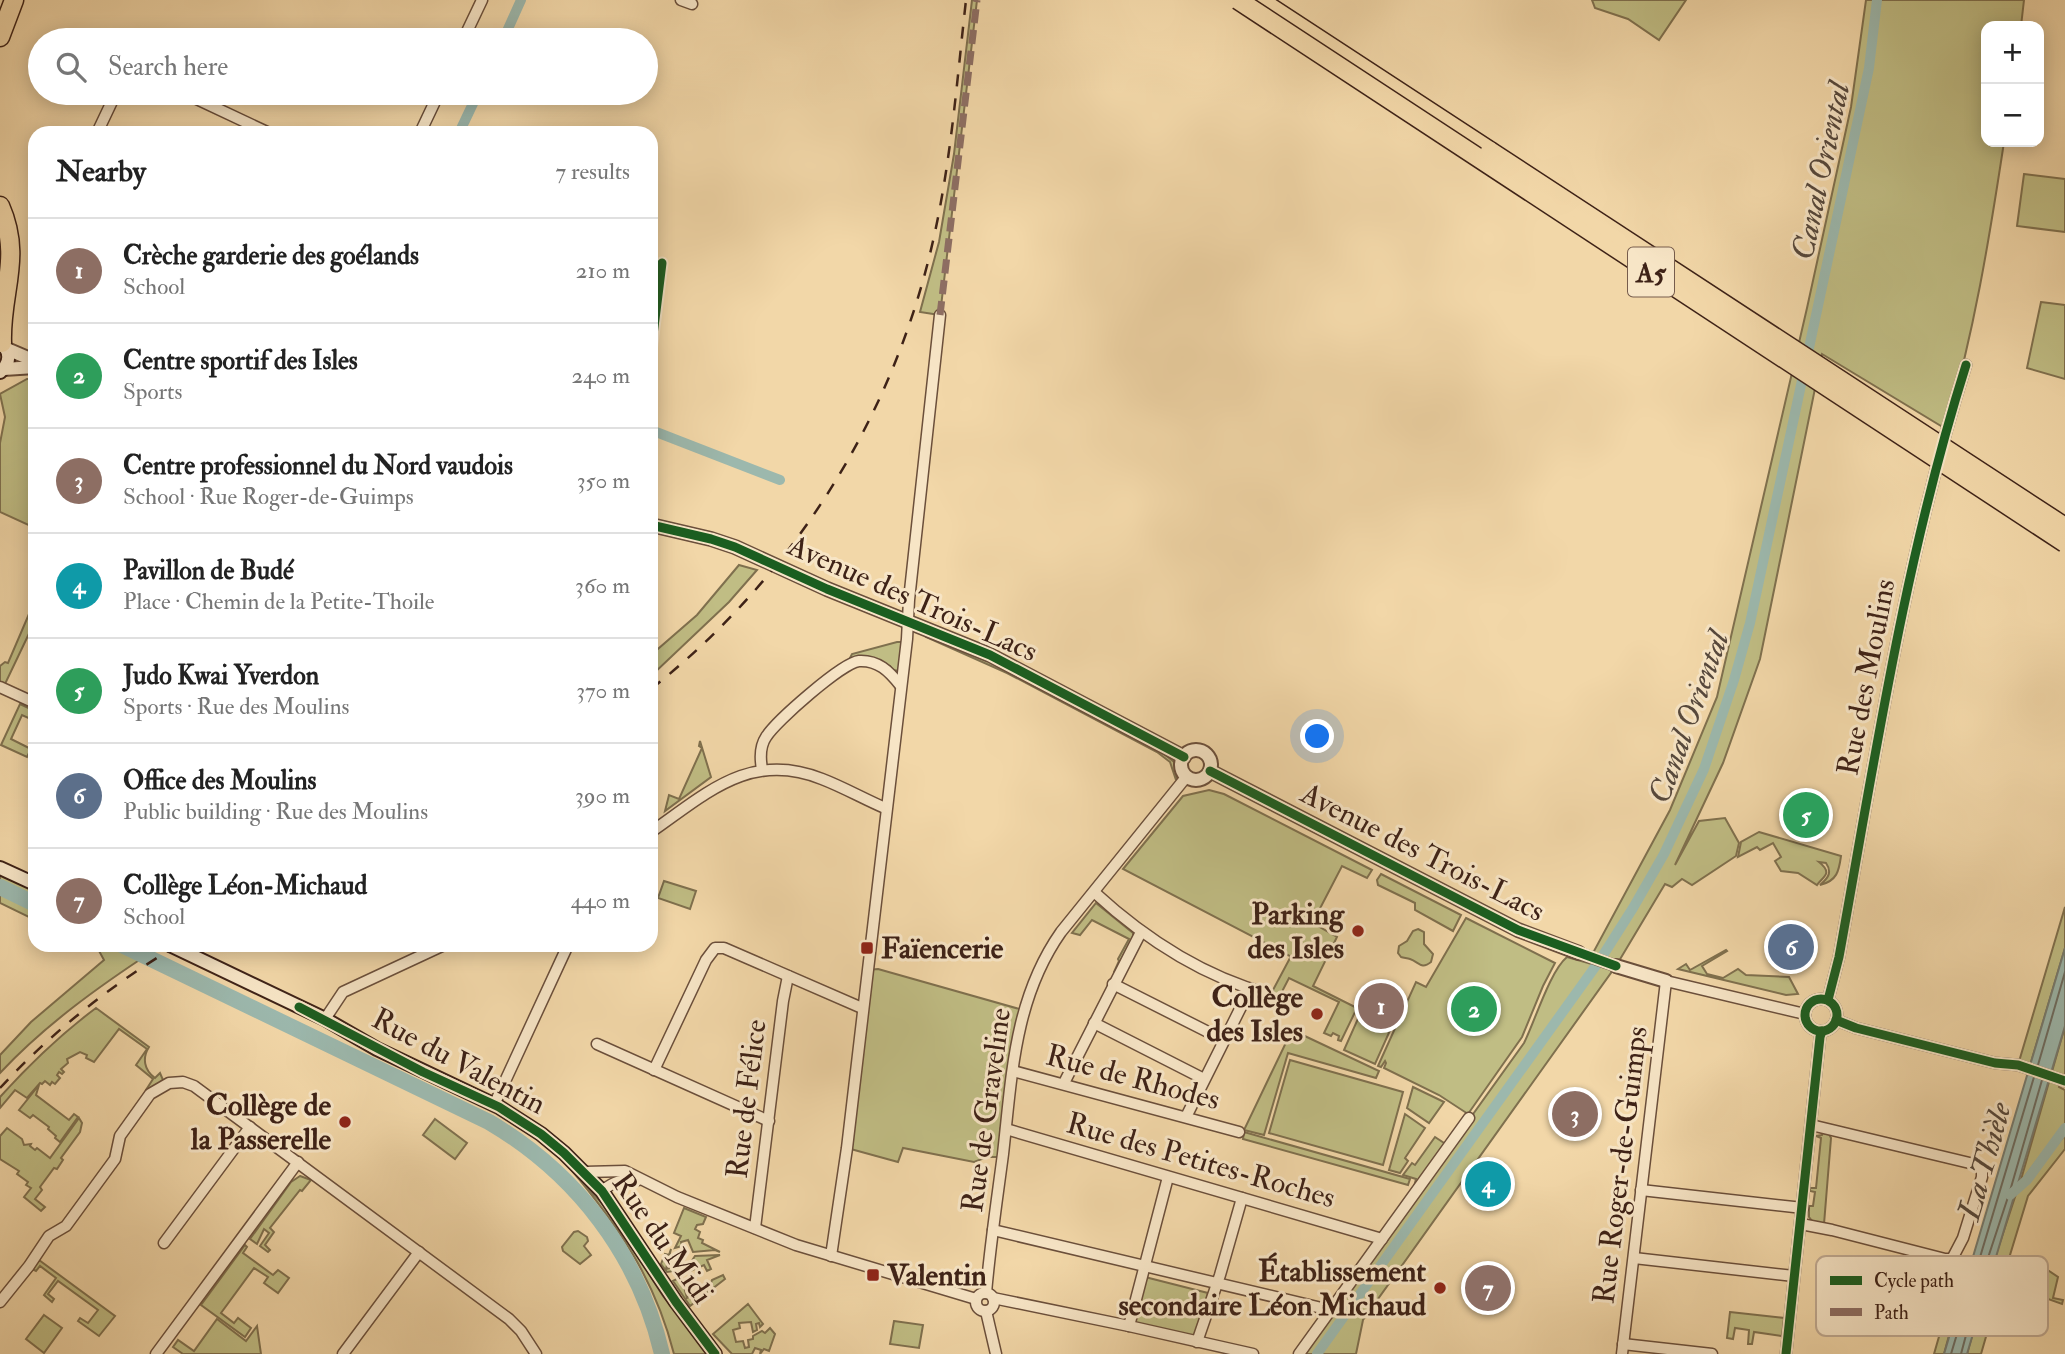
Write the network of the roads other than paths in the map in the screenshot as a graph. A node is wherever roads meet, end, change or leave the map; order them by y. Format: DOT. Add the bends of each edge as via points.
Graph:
graph roads {
  1 [pos="13,0"];
  2 [pos="482,0"];
  3 [pos="1238,0"];
  4 [pos="1259,0"];
  5 [pos="0,24"];
  6 [pos="469,28"];
  7 [pos="0,37"];
  8 [pos="110,105"];
  9 [pos="210,105"];
  10 [pos="433,105"];
  11 [pos="100,126"];
  12 [pos="254,126"];
  13 [pos="423,126"];
  14 [pos="0,206"];
  15 [pos="0,259"];
  16 [pos="0,273"];
  17 [pos="940,315"];
  18 [pos="3,344"];
  19 [pos="28,357"];
  20 [pos="1966,365"];
  21 [pos="28,368"];
  22 [pos="2,371"];
  23 [pos="658,527"];
  24 [pos="2065,527"];
  25 [pos="2065,543"];
  26 [pos="908,621"];
  27 [pos="900,685"];
  28 [pos="0,687"];
  29 [pos="28,700"];
  30 [pos="1184,757"];
  31 [pos="762,769"];
  32 [pos="1210,771"];
  33 [pos="1187,776"];
  34 [pos="885,808"];
  35 [pos="658,827"];
  36 [pos="0,868"];
  37 [pos="28,881"];
  38 [pos="1094,892"];
  39 [pos="1140,932"];
  40 [pos="185,952"];
  41 [pos="429,952"];
  42 [pos="565,952"];
  43 [pos="1579,953"];
  44 [pos="1616,966"];
  45 [pos="788,976"];
  46 [pos="1666,981"];
  47 [pos="1113,984"];
  48 [pos="1246,988"];
  49 [pos="1268,994"];
  50 [pos="1828,1000"];
  51 [pos="862,1008"];
  52 [pos="1805,1014"];
  53 [pos="326,1019"];
  54 [pos="1836,1020"];
  55 [pos="1094,1023"];
  56 [pos="1822,1031"];
  57 [pos="1224,1040"];
  58 [pos="597,1044"];
  59 [pos="654,1070"];
  60 [pos="1013,1071"];
  61 [pos="1204,1079"];
  62 [pos="2063,1080"];
  63 [pos="1064,1083"];
  64 [pos="494,1105"];
  65 [pos="1186,1117"];
  66 [pos="1469,1118"];
  67 [pos="769,1121"];
  68 [pos="1811,1125"];
  69 [pos="250,1127"];
  70 [pos="1006,1129"];
  71 [pos="1239,1132"];
  72 [pos="298,1162"];
  73 [pos="585,1172"];
  74 [pos="1168,1177"];
  75 [pos="639,1180"];
  76 [pos="1641,1190"];
  77 [pos="602,1191"];
  78 [pos="1242,1198"];
  79 [pos="1803,1208"];
  80 [pos="1801,1224"];
  81 [pos="755,1228"];
  82 [pos="993,1230"];
  83 [pos="1382,1239"];
  84 [pos="164,1243"];
  85 [pos="419,1252"];
  86 [pos="831,1256"];
  87 [pos="1933,1256"];
  88 [pos="1954,1256"];
  89 [pos="1634,1258"];
  90 [pos="1144,1266"];
  91 [pos="1794,1276"];
  92 [pos="1216,1284"];
  93 [pos="990,1296"];
  94 [pos="976,1299"];
  95 [pos="0,1302"];
  96 [pos="1330,1310"];
  97 [pos="986,1311"];
  98 [pos="1129,1326"];
  99 [pos="700,1332"];
  100 [pos="1197,1342"];
  101 [pos="1623,1349"];
  102 [pos="156,1354"];
  103 [pos="343,1354"];
  104 [pos="536,1354"];
  105 [pos="715,1354"];
  106 [pos="724,1354"];
  107 [pos="996,1354"];
  108 [pos="1253,1354"];
  109 [pos="1299,1354"];
  110 [pos="1712,1354"];
  111 [pos="1786,1354"];
  1 -- 5 [label="highway"];
  1 -- 7 [label="highway"];
  2 -- 6 [label="street"];
  3 -- 25 [label="highway, A5, bridge"];
  4 -- 24 [label="highway, A5, bridge"];
  8 -- 11 [label="street"];
  9 -- 12 [label="street"];
  10 -- 13 [label="street"];
  14 -- 18 [label="highway" via="11,249"];
  15 -- 16 [label="highway"];
  17 -- 26 [label="street"];
  18 -- 19 [label="street"];
  18 -- 22 [label="street" via="8,362"];
  20 -- 50 [label="street, Rue des Moulins" via="1910,571"];
  21 -- 22 [label="street"];
  23 -- 26 [label="street, Avenue des Trois-Lacs" via="725,543"];
  26 -- 27 [label="street"];
  26 -- 30 [label="street, Avenue des Trois-Lacs" via="990,655"];
  27 -- 31 [label="street" via="873,663 846,666 766,736"];
  27 -- 34 [label="street"];
  28 -- 29 [label="street"];
  30 -- 32 [label="street" via="1193,750 1205,752"];
  30 -- 33 [label="street" via="1182,768"];
  31 -- 34 [label="street" via="821,778"];
  31 -- 35 [label="street" via="724,782"];
  32 -- 33 [label="street" via="1200,779"];
  32 -- 43 [label="street, Avenue des Trois-Lacs" via="1518,930"];
  33 -- 38 [label="street, Rue de Graveline"];
  34 -- 51 [label="street"];
  36 -- 37 [label="street"];
  38 -- 39 [label="street"];
  38 -- 60 [label="street, Rue de Graveline" via="1055,941 1036,976 1020,1023"];
  39 -- 47 [label="street"];
  39 -- 48 [label="street" via="1185,960"];
  40 -- 53 [label="street, Rue du Valentin"];
  41 -- 53 [label="street" via="343,992"];
  42 -- 64 [label="street"];
  43 -- 44 [label="street"];
  44 -- 46 [label="street"];
  45 -- 51 [label="street"];
  45 -- 59 [label="street" via="715,948"];
  45 -- 67 [label="street, Rue de Félice"];
  46 -- 52 [label="street"];
  46 -- 76 [label="street, Rue Roger-de-Guimps"];
  47 -- 55 [label="street"];
  47 -- 57 [label="street"];
  48 -- 49 [label="street"];
  48 -- 57 [label="street"];
  50 -- 52 [label="street" via="1813,1001"];
  50 -- 54 [label="street" via="1836,1010"];
  51 -- 86 [label="street"];
  52 -- 56 [label="street" via="1808,1024"];
  53 -- 64 [label="street, Rue du Valentin"];
  54 -- 56 [label="street"];
  54 -- 62 [label="street"];
  55 -- 61 [label="street"];
  55 -- 63 [label="street"];
  56 -- 68 [label="street"];
  57 -- 61 [label="street"];
  58 -- 59 [label="street"];
  59 -- 67 [label="street"];
  60 -- 63 [label="street, Rue de Rhodes"];
  60 -- 70 [label="street, Rue de Graveline"];
  61 -- 65 [label="street"];
  63 -- 65 [label="street, Rue de Rhodes"];
  64 -- 73 [label="street, Rue du Valentin" via="541,1134"];
  65 -- 71 [label="street, Rue de Rhodes"];
  66 -- 83 [label="street"];
  67 -- 81 [label="street, Rue de Félice"];
  68 -- 79 [label="street"];
  68 -- 88 [label="street" via="1978,1165 1982,1177"];
  69 -- 72 [label="street"];
  69 -- 84 [label="street"];
  69 -- 95 [label="street" via="189,1084 169,1083 157,1089 120,1136 112,1164 66,1226 49,1236"];
  70 -- 74 [label="street, Rue des Petites-Roches"];
  70 -- 82 [label="street, Rue de Graveline"];
  72 -- 85 [label="street"];
  72 -- 102 [label="street"];
  73 -- 75 [label="street" via="625,1171"];
  73 -- 77 [label="street, Rue du Midi"];
  74 -- 78 [label="street, Rue des Petites-Roches"];
  74 -- 90 [label="street"];
  75 -- 77 [label="street" via="623,1179"];
  75 -- 81 [label="street"];
  76 -- 79 [label="street"];
  76 -- 89 [label="street, Rue Roger-de-Guimps"];
  77 -- 99 [label="street, Rue du Midi"];
  78 -- 83 [label="street, Rue des Petites-Roches"];
  78 -- 92 [label="street"];
  79 -- 80 [label="street"];
  80 -- 87 [label="street"];
  80 -- 91 [label="street"];
  81 -- 86 [label="street"];
  82 -- 90 [label="street"];
  82 -- 93 [label="street, Rue de Graveline"];
  83 -- 96 [label="street"];
  85 -- 103 [label="street"];
  85 -- 104 [label="street" via="509,1319"];
  86 -- 94 [label="street"];
  89 -- 91 [label="street"];
  89 -- 101 [label="street, Rue Roger-de-Guimps"];
  90 -- 92 [label="street"];
  90 -- 98 [label="street"];
  91 -- 111 [label="street"];
  92 -- 96 [label="street"];
  92 -- 100 [label="street"];
  93 -- 94 [label="street" via="980,1294"];
  93 -- 97 [label="street" via="993,1307"];
  93 -- 98 [label="street"];
  94 -- 97 [label="street" via="978,1308"];
  96 -- 109 [label="street"];
  97 -- 107 [label="street"];
  98 -- 100 [label="street"];
  99 -- 105 [label="street, Rue du Midi"];
  99 -- 106 [label="street, Rue du Midi"];
  100 -- 108 [label="street"];
  101 -- 110 [label="street"];
}
